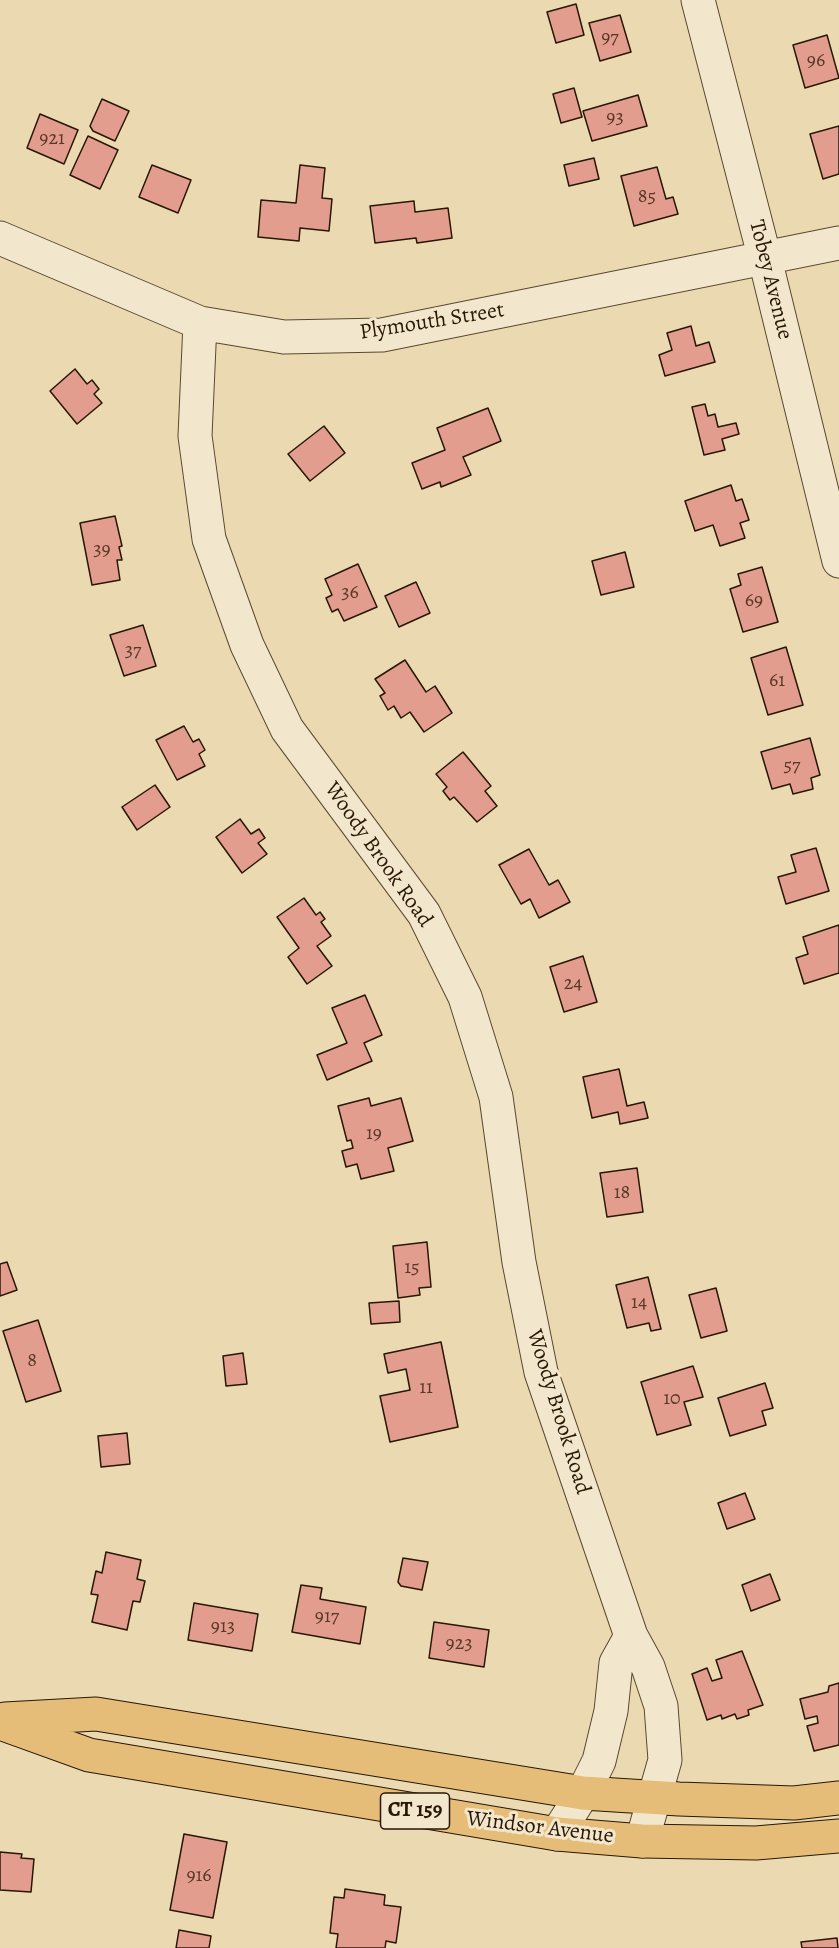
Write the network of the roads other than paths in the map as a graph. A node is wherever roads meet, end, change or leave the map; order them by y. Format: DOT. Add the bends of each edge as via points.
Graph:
graph roads {
  1 [pos="698,0"];
  2 [pos="0,238"];
  3 [pos="839,243"];
  4 [pos="765,259"];
  5 [pos="200,322"];
  6 [pos="839,561"];
  7 [pos="631,1636"];
  8 [pos="0,1721"];
  9 [pos="583,1793"];
  10 [pos="653,1798"];
  11 [pos="839,1798"];
  12 [pos="557,1834"];
  13 [pos="839,1836"];
  14 [pos="642,1840"];
  1 -- 4 [label="street, Tobey Avenue"];
  2 -- 5 [label="street, Plymouth Street"];
  3 -- 4 [label="street, Plymouth Street"];
  4 -- 5 [label="street, Plymouth Street" via="382,335 284,337"];
  4 -- 6 [label="street, Tobey Avenue"];
  5 -- 7 [label="street, Woody Brook Road" via="195,436 208,539 247,645 287,729 424,914 465,997 496,1097 519,1262 542,1372"];
  7 -- 9 [label="street" via="616,1663 611,1711 599,1761"];
  7 -- 10 [label="street, Woody Brook Road" via="648,1667 661,1706 665,1760"];
  8 -- 9 [label="main road, Windsor Avenue / CT 159" via="96,1714"];
  8 -- 12 [label="main road, Windsor Avenue / CT 159" via="89,1755"];
  9 -- 10 [label="main road, Windsor Avenue / CT 159"];
  9 -- 12 [label="street"];
  10 -- 11 [label="main road, Windsor Avenue / CT 159" via="794,1803"];
  10 -- 14 [label="street, Woody Brook Road"];
  12 -- 14 [label="main road, Windsor Avenue / CT 159"];
  13 -- 14 [label="main road, Windsor Avenue / CT 159" via="756,1844"];
}
